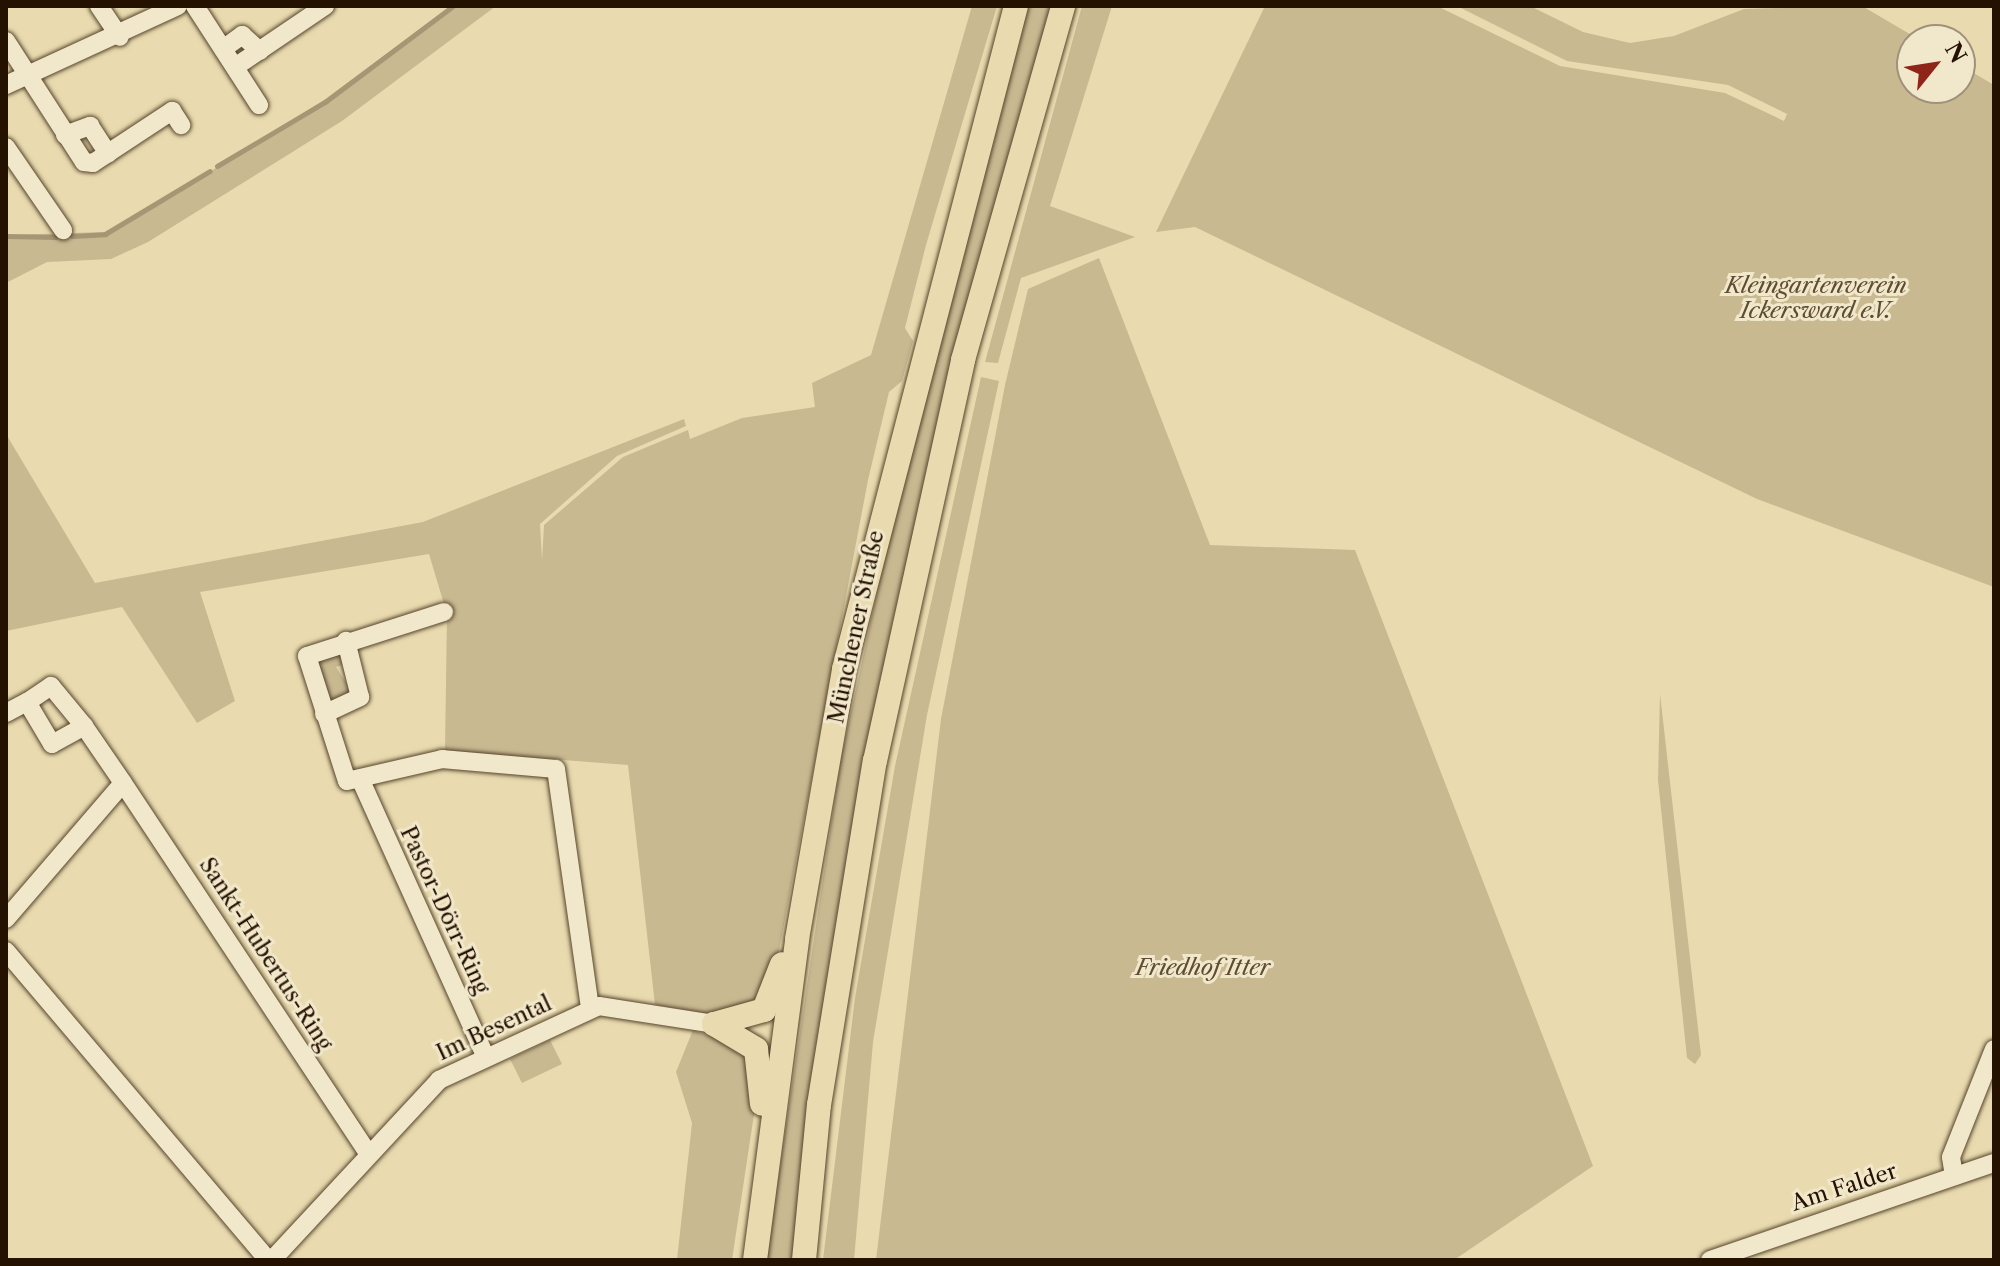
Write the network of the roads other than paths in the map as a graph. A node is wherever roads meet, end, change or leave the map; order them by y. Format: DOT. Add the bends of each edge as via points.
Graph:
graph roads {
  1 [pos="99,6"];
  2 [pos="178,6"];
  3 [pos="195,6"];
  4 [pos="325,6"];
  5 [pos="1016,6"];
  6 [pos="1063,6"];
  7 [pos="120,37"];
  8 [pos="6,41"];
  9 [pos="223,49"];
  10 [pos="260,51"];
  11 [pos="235,67"];
  12 [pos="31,77"];
  13 [pos="6,85"];
  14 [pos="259,105"];
  15 [pos="181,125"];
  16 [pos="6,147"];
  17 [pos="63,230"];
  18 [pos="444,612"];
  19 [pos="346,641"];
  20 [pos="27,702"];
  21 [pos="6,713"];
  22 [pos="324,714"];
  23 [pos="84,726"];
  24 [pos="123,783"];
  25 [pos="362,783"];
  26 [pos="6,919"];
  27 [pos="797,939"];
  28 [pos="6,951"];
  29 [pos="590,1008"];
  30 [pos="714,1024"];
  31 [pos="1994,1049"];
  32 [pos="486,1057"];
  33 [pos="770,1149"];
  34 [pos="367,1152"];
  35 [pos="1994,1163"];
  36 [pos="1954,1176"];
  37 [pos="270,1260"];
  38 [pos="755,1260"];
  39 [pos="804,1260"];
  40 [pos="1710,1260"];
  1 -- 7 [label="street"];
  2 -- 7 [label="street"];
  3 -- 9 [label="street"];
  4 -- 10 [label="street"];
  5 -- 27 [label="main road, Münchener Straße" via="858,606"];
  6 -- 39 [label="main road" via="963,360 875,761 819,1105"];
  7 -- 12 [label="street"];
  8 -- 12 [label="street"];
  9 -- 10 [label="street" via="242,35"];
  9 -- 11 [label="street"];
  10 -- 11 [label="street"];
  11 -- 14 [label="street"];
  12 -- 13 [label="street"];
  12 -- 15 [label="street" via="65,135 90,126 108,154 172,111"];
  16 -- 17 [label="street"];
  18 -- 19 [label="street, Pastor-Dörr-Ring"];
  19 -- 22 [label="street" via="360,697"];
  19 -- 22 [label="street, Pastor-Dörr-Ring" via="307,656"];
  20 -- 21 [label="street, Sankt-Hubertus-Ring"];
  20 -- 23 [label="street, Sankt-Hubertus-Ring" via="51,686"];
  20 -- 23 [label="street" via="52,744"];
  22 -- 25 [label="street, Pastor-Dörr-Ring" via="347,781"];
  23 -- 24 [label="street, Sankt-Hubertus-Ring"];
  24 -- 26 [label="street"];
  24 -- 34 [label="street, Sankt-Hubertus-Ring"];
  25 -- 29 [label="street" via="442,759 556,769"];
  25 -- 32 [label="street, Pastor-Dörr-Ring"];
  27 -- 30 [label="main road" via="784,954 764,1010"];
  27 -- 33 [label="main road, Münchener Straße"];
  28 -- 37 [label="street"];
  29 -- 30 [label="street"];
  29 -- 32 [label="street, Im Besental"];
  30 -- 33 [label="main road" via="750,1042 760,1058 761,1118"];
  31 -- 36 [label="street" via="1951,1157"];
  32 -- 34 [label="street, Im Besental" via="432,1085"];
  33 -- 38 [label="main road, Münchener Straße"];
  34 -- 37 [label="street, Im Besental"];
  35 -- 36 [label="street, Am Falder"];
  36 -- 40 [label="street, Am Falder"];
}
